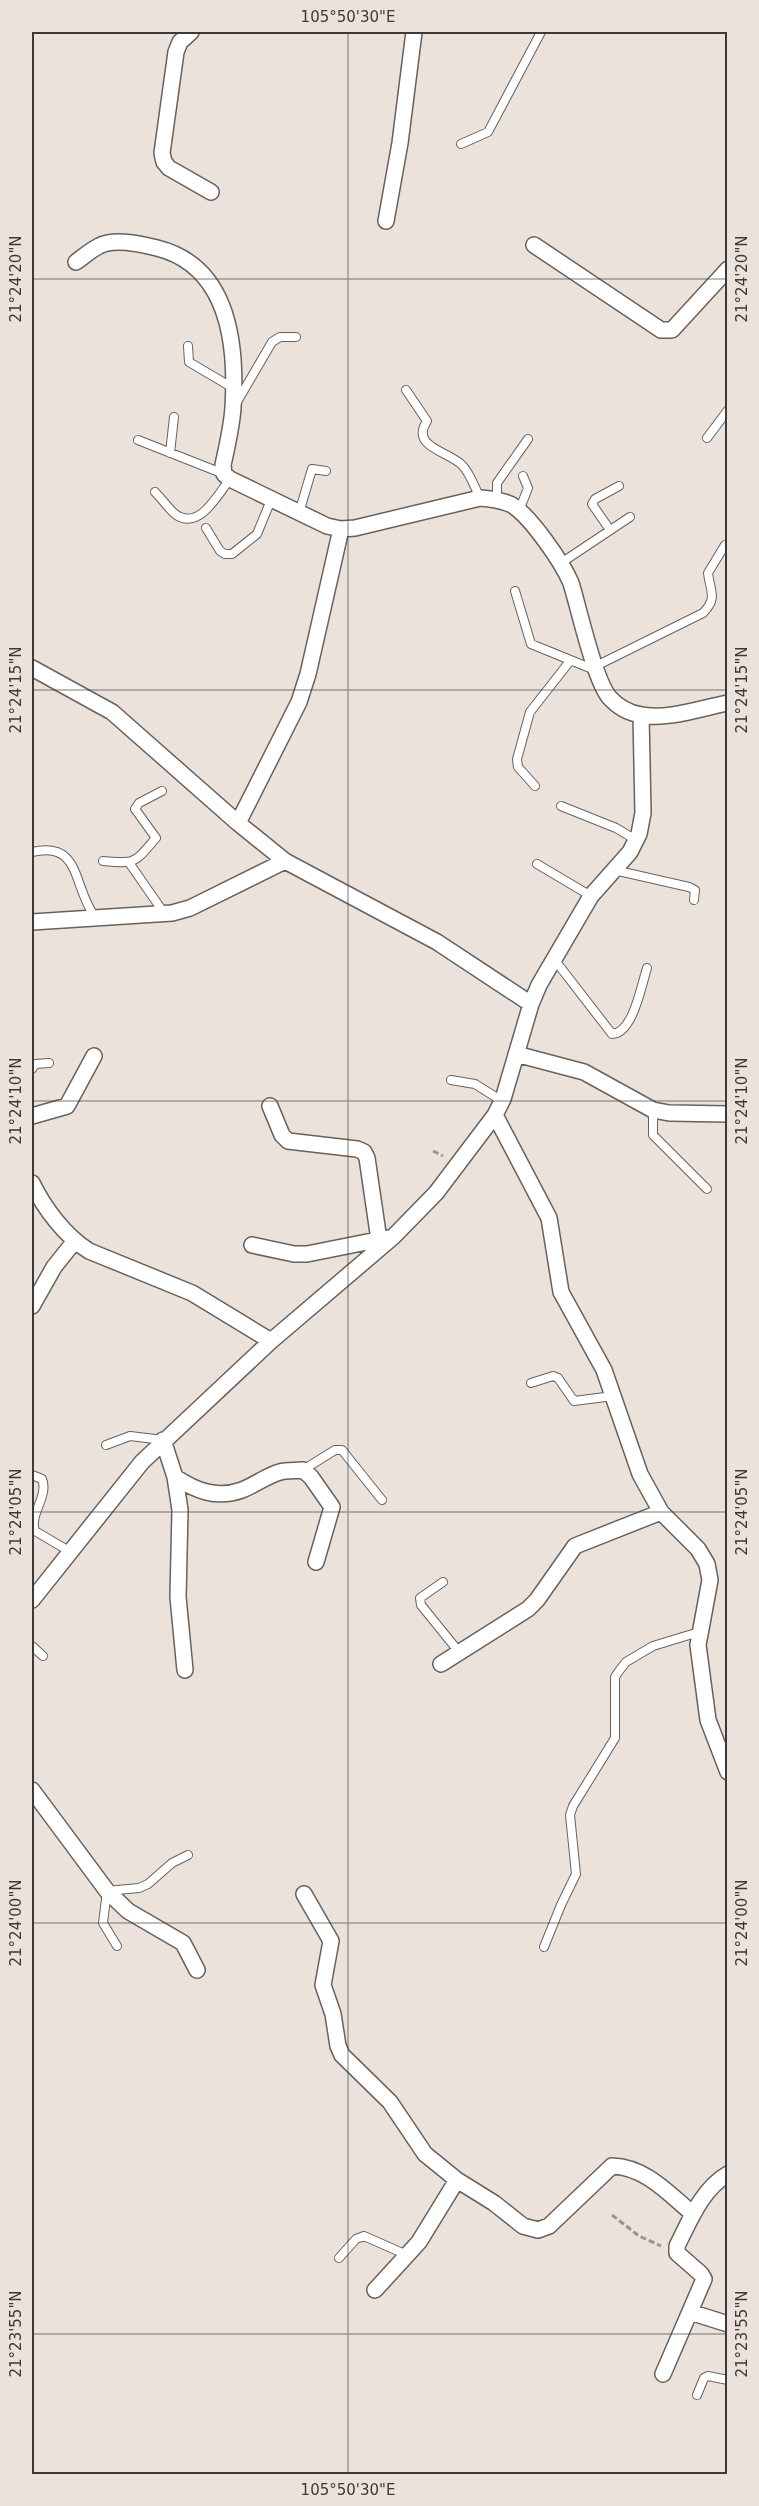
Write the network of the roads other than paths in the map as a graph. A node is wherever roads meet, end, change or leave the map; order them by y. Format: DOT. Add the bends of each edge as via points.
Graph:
graph roads {
  1 [pos="191,32"];
  2 [pos="414,32"];
  3 [pos="541,32"];
  4 [pos="461,144"];
  5 [pos="211,192"];
  6 [pos="386,221"];
  7 [pos="534,245"];
  8 [pos="76,262"];
  9 [pos="728,269"];
  10 [pos="296,337"];
  11 [pos="188,346"];
  12 [pos="233,388"];
  13 [pos="406,390"];
  14 [pos="233,407"];
  15 [pos="728,410"];
  16 [pos="174,417"];
  17 [pos="707,438"];
  18 [pos="528,439"];
  19 [pos="138,440"];
  20 [pos="170,453"];
  21 [pos="326,471"];
  22 [pos="523,476"];
  23 [pos="227,477"];
  24 [pos="619,486"];
  25 [pos="155,492"];
  26 [pos="480,498"];
  27 [pos="271,500"];
  28 [pos="497,500"];
  29 [pos="519,511"];
  30 [pos="299,513"];
  31 [pos="630,517"];
  32 [pos="207,528"];
  33 [pos="341,529"];
  34 [pos="610,530"];
  35 [pos="725,545"];
  36 [pos="561,563"];
  37 [pos="515,591"];
  38 [pos="570,661"];
  39 [pos="32,668"];
  40 [pos="596,668"];
  41 [pos="728,703"];
  42 [pos="641,715"];
  43 [pos="535,786"];
  44 [pos="162,791"];
  45 [pos="561,806"];
  46 [pos="238,823"];
  47 [pos="636,840"];
  48 [pos="32,852"];
  49 [pos="104,861"];
  50 [pos="285,861"];
  51 [pos="130,864"];
  52 [pos="537,864"];
  53 [pos="614,870"];
  54 [pos="591,896"];
  55 [pos="694,900"];
  56 [pos="165,914"];
  57 [pos="96,919"];
  58 [pos="32,922"];
  59 [pos="554,959"];
  60 [pos="647,968"];
  61 [pos="531,1004"];
  62 [pos="516,1054"];
  63 [pos="94,1056"];
  64 [pos="49,1063"];
  65 [pos="32,1069"];
  66 [pos="451,1080"];
  67 [pos="270,1106"];
  68 [pos="499,1108"];
  69 [pos="653,1110"];
  70 [pos="728,1114"];
  71 [pos="32,1116"];
  72 [pos="32,1183"];
  73 [pos="706,1189"];
  74 [pos="386,1238"];
  75 [pos="74,1242"];
  76 [pos="252,1245"];
  77 [pos="32,1306"];
  78 [pos="271,1341"];
  79 [pos="531,1383"];
  80 [pos="613,1396"];
  81 [pos="163,1440"];
  82 [pos="106,1445"];
  83 [pos="303,1470"];
  84 [pos="32,1475"];
  85 [pos="176,1477"];
  86 [pos="382,1500"];
  87 [pos="661,1512"];
  88 [pos="69,1551"];
  89 [pos="316,1562"];
  90 [pos="443,1582"];
  91 [pos="32,1600"];
  92 [pos="699,1632"];
  93 [pos="32,1646"];
  94 [pos="459,1652"];
  95 [pos="43,1656"];
  96 [pos="441,1664"];
  97 [pos="185,1670"];
  98 [pos="728,1772"];
  99 [pos="32,1790"];
  100 [pos="188,1855"];
  101 [pos="107,1891"];
  102 [pos="304,1894"];
  103 [pos="117,1946"];
  104 [pos="544,1947"];
  105 [pos="197,1970"];
  106 [pos="728,2174"];
  107 [pos="457,2180"];
  108 [pos="693,2214"];
  109 [pos="407,2255"];
  110 [pos="339,2258"];
  111 [pos="375,2290"];
  112 [pos="690,2312"];
  113 [pos="728,2324"];
  114 [pos="663,2374"];
  115 [pos="728,2380"];
  116 [pos="697,2395"];
  1 -- 5 [label="street" via="176,52 162,153 169,168"];
  2 -- 6 [label="street"];
  3 -- 4 [label="lane" via="488,132"];
  7 -- 9 [label="street" via="661,330 672,330"];
  8 -- 12 [label="street" via="100,245 123,242 169,251 191,262 220,299 228,330"];
  10 -- 14 [label="lane" via="280,337 272,342"];
  11 -- 12 [label="lane" via="189,362"];
  12 -- 14 [label="street"];
  13 -- 26 [label="lane" via="427,421 425,443 462,465"];
  14 -- 23 [label="street" via="223,465"];
  15 -- 17 [label="lane"];
  16 -- 20 [label="lane"];
  18 -- 28 [label="lane" via="497,483"];
  19 -- 20 [label="lane"];
  20 -- 23 [label="lane"];
  21 -- 30 [label="lane" via="312,469"];
  22 -- 29 [label="lane" via="528,488"];
  23 -- 25 [label="lane" via="205,513 194,518 176,514"];
  23 -- 27 [label="street"];
  24 -- 34 [label="lane" via="592,504"];
  26 -- 28 [label="street"];
  26 -- 33 [label="street"];
  27 -- 30 [label="street"];
  27 -- 32 [label="lane" via="257,534 232,554 220,551"];
  28 -- 29 [label="street"];
  29 -- 36 [label="street"];
  30 -- 33 [label="street"];
  31 -- 34 [label="lane"];
  33 -- 46 [label="street" via="299,702"];
  34 -- 36 [label="lane"];
  35 -- 40 [label="lane" via="708,573 713,599 703,613"];
  36 -- 40 [label="street" via="571,583"];
  37 -- 38 [label="lane" via="531,644"];
  38 -- 40 [label="lane"];
  38 -- 43 [label="lane" via="530,712 517,759 518,767"];
  39 -- 46 [label="street" via="112,712"];
  40 -- 42 [label="street" via="609,696 625,710"];
  41 -- 42 [label="street" via="660,716"];
  42 -- 47 [label="street" via="643,813"];
  44 -- 51 [label="lane" via="135,809 156,838"];
  45 -- 47 [label="lane"];
  46 -- 50 [label="street"];
  47 -- 53 [label="street"];
  48 -- 57 [label="lane" via="60,851 70,858 82,896"];
  49 -- 51 [label="lane"];
  50 -- 56 [label="street" via="190,908"];
  50 -- 61 [label="street" via="437,942"];
  51 -- 56 [label="lane"];
  52 -- 54 [label="lane"];
  53 -- 54 [label="street"];
  53 -- 55 [label="lane" via="689,887 695,890"];
  54 -- 59 [label="street"];
  56 -- 57 [label="street"];
  57 -- 58 [label="street"];
  59 -- 60 [label="lane" via="612,1034 619,1034 628,1024"];
  59 -- 61 [label="street"];
  61 -- 62 [label="street"];
  62 -- 68 [label="street"];
  62 -- 69 [label="street" via="584,1072"];
  63 -- 71 [label="street" via="67,1106"];
  64 -- 65 [label="lane" via="35,1064"];
  66 -- 68 [label="lane" via="475,1084"];
  67 -- 74 [label="street" via="288,1140 364,1152"];
  68 -- 74 [label="street" via="436,1193"];
  68 -- 80 [label="street" via="549,1218 561,1292 597,1356"];
  69 -- 70 [label="street"];
  69 -- 73 [label="lane" via="653,1135"];
  72 -- 75 [label="street"];
  74 -- 76 [label="street" via="307,1254"];
  74 -- 78 [label="street"];
  75 -- 77 [label="street" via="61,1256"];
  75 -- 78 [label="street" via="192,1293"];
  78 -- 81 [label="street"];
  79 -- 80 [label="lane" via="558,1378 574,1401"];
  80 -- 87 [label="street" via="639,1474"];
  81 -- 82 [label="lane" via="130,1436"];
  81 -- 85 [label="street"];
  81 -- 88 [label="street"];
  83 -- 85 [label="street" via="282,1472 226,1494 194,1489"];
  83 -- 86 [label="lane" via="335,1450 342,1450"];
  83 -- 89 [label="street" via="332,1507"];
  84 -- 88 [label="lane" via="45,1485 35,1531"];
  85 -- 97 [label="street" via="180,1510 178,1597"];
  87 -- 92 [label="street" via="698,1549 707,1564 710,1580"];
  87 -- 94 [label="street" via="575,1546 528,1609"];
  88 -- 91 [label="street"];
  90 -- 94 [label="lane" via="420,1598 421,1605"];
  92 -- 98 [label="street" via="707,1714"];
  92 -- 104 [label="lane" via="653,1646 626,1662 615,1677 615,1738 573,1806 570,1815 576,1874"];
  93 -- 95 [label="lane"];
  94 -- 96 [label="street"];
  99 -- 101 [label="street"];
  100 -- 101 [label="lane" via="139,1888"];
  101 -- 103 [label="lane" via="104,1923"];
  101 -- 105 [label="street" via="128,1911 183,1943"];
  102 -- 107 [label="street" via="331,1941 323,1985 342,2055 390,2102 425,2154"];
  106 -- 108 [label="street" via="708,2190"];
  107 -- 108 [label="street" via="523,2226 538,2230 549,2226 612,2166 627,2166 646,2175"];
  107 -- 109 [label="street" via="427,2231"];
  108 -- 112 [label="street" via="677,2246 677,2253 704,2279"];
  109 -- 110 [label="lane" via="364,2236 356,2239"];
  109 -- 111 [label="street"];
  112 -- 113 [label="street"];
  112 -- 114 [label="street"];
  115 -- 116 [label="lane" via="708,2376"];
}
